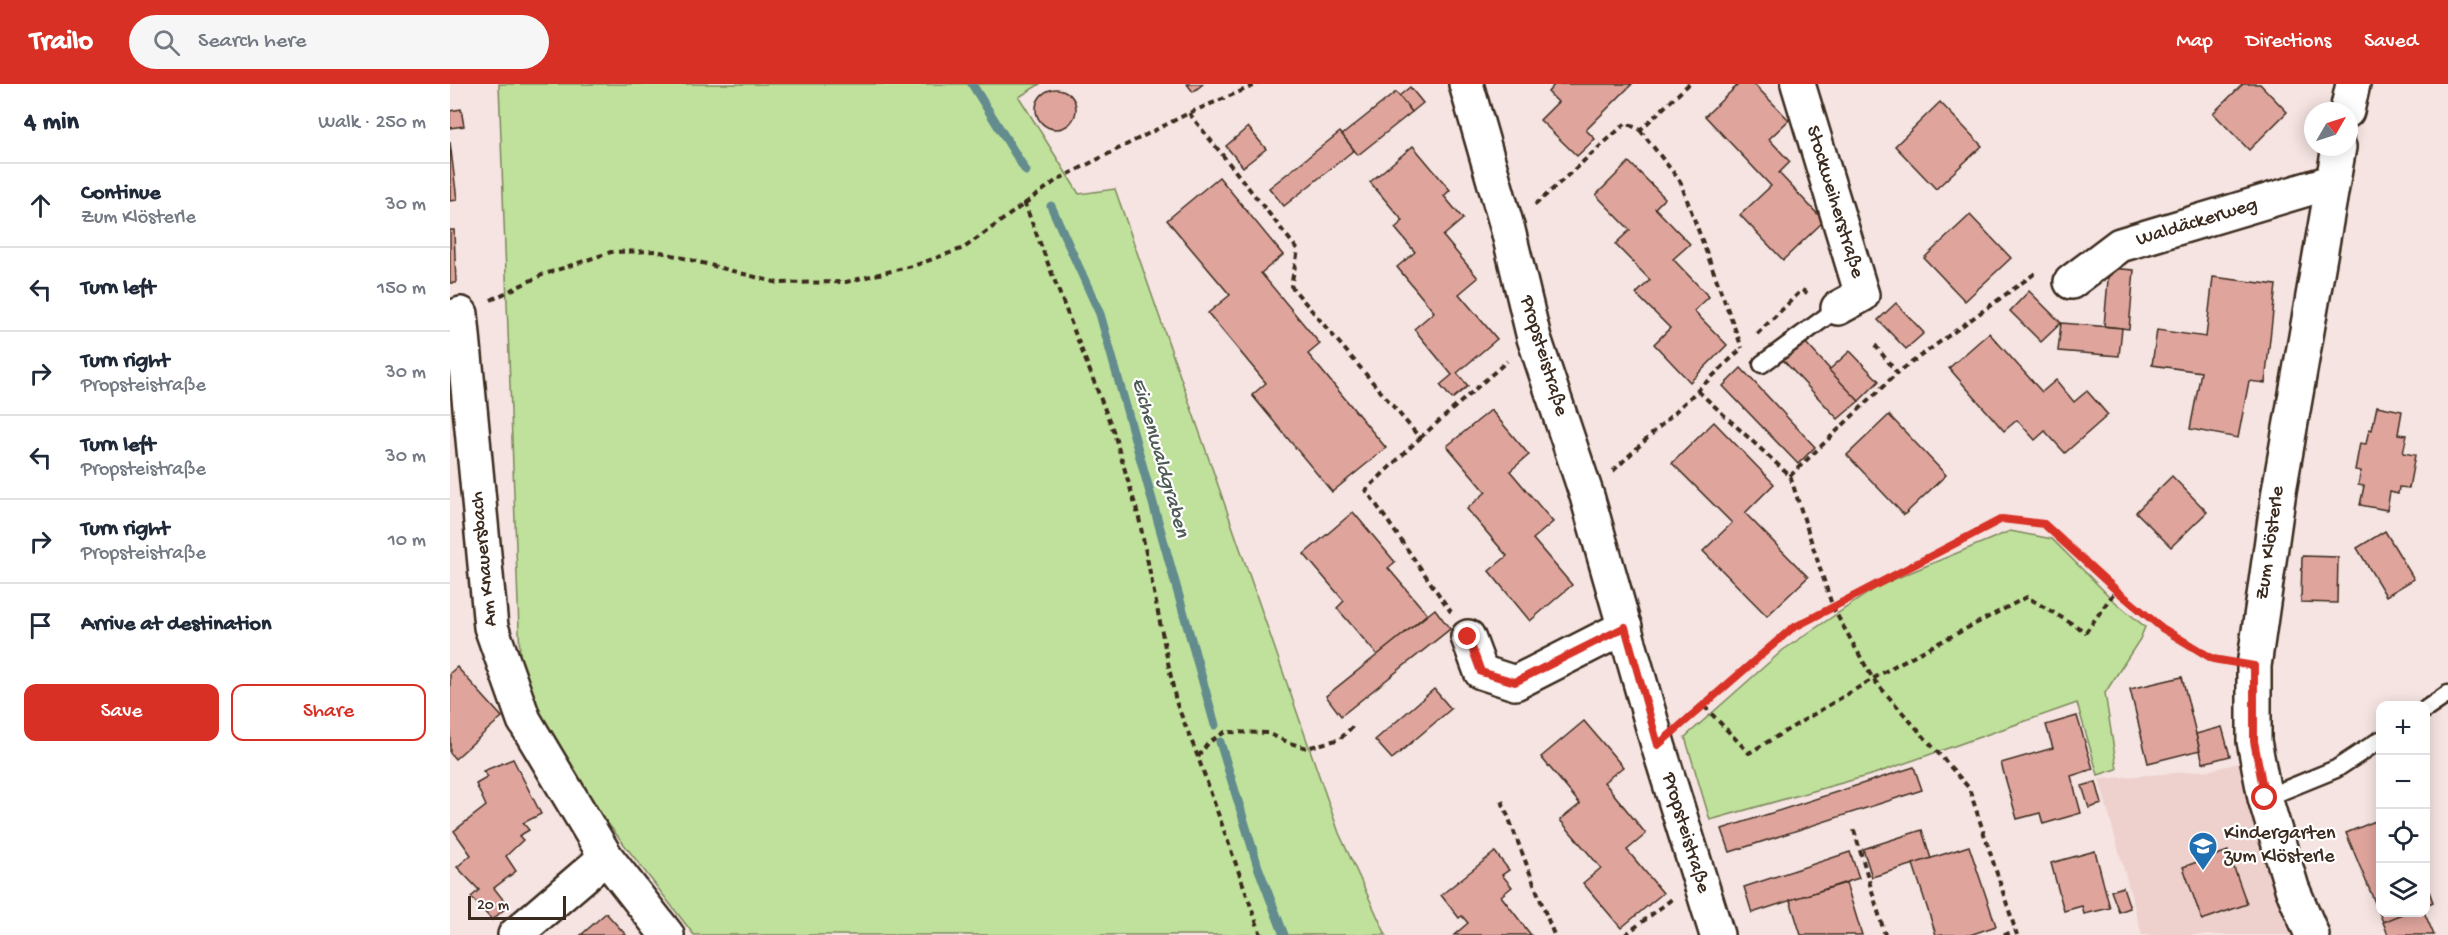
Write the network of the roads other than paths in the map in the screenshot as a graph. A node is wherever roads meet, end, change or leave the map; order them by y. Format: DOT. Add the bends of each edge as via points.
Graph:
graph roads {
  1 [pos="1466,84"];
  2 [pos="1798,84"];
  3 [pos="2353,84"];
  4 [pos="2349,102"];
  5 [pos="2337,156"];
  6 [pos="2331,182"];
  7 [pos="2071,282"];
  8 [pos="1838,308"];
  9 [pos="456,316"];
  10 [pos="1762,364"];
  11 [pos="1625,627"];
  12 [pos="1468,637"];
  13 [pos="2448,694"];
  14 [pos="2430,706"];
  15 [pos="2376,743"];
  16 [pos="2265,798"];
  17 [pos="606,857"];
  18 [pos="515,935"];
  19 [pos="667,935"];
  20 [pos="1717,935"];
  21 [pos="2312,935"];
  1 -- 11 [label="street, Propsteistraße" via="1534,338 1587,496"];
  2 -- 8 [label="street, Stockweiherstraße" via="1862,295"];
  3 -- 4 [label="street"];
  5 -- 6 [label="street, Zum Klösterle"];
  6 -- 7 [label="street, Waldäckerweg" via="2120,245"];
  6 -- 16 [label="street, Zum Klösterle" via="2254,666 2254,741"];
  8 -- 10 [label="lane"];
  9 -- 17 [label="street, Am Knauersbach" via="491,627 524,720"];
  11 -- 12 [label="street" via="1515,682 1481,672"];
  11 -- 20 [label="street, Propsteistraße"];
  13 -- 14 [label="lane"];
  15 -- 16 [label="lane" via="2336,770"];
  16 -- 21 [label="street, Zum Klösterle" via="2292,888"];
  17 -- 18 [label="street"];
  17 -- 19 [label="street, Am Knauersbach"];
}
